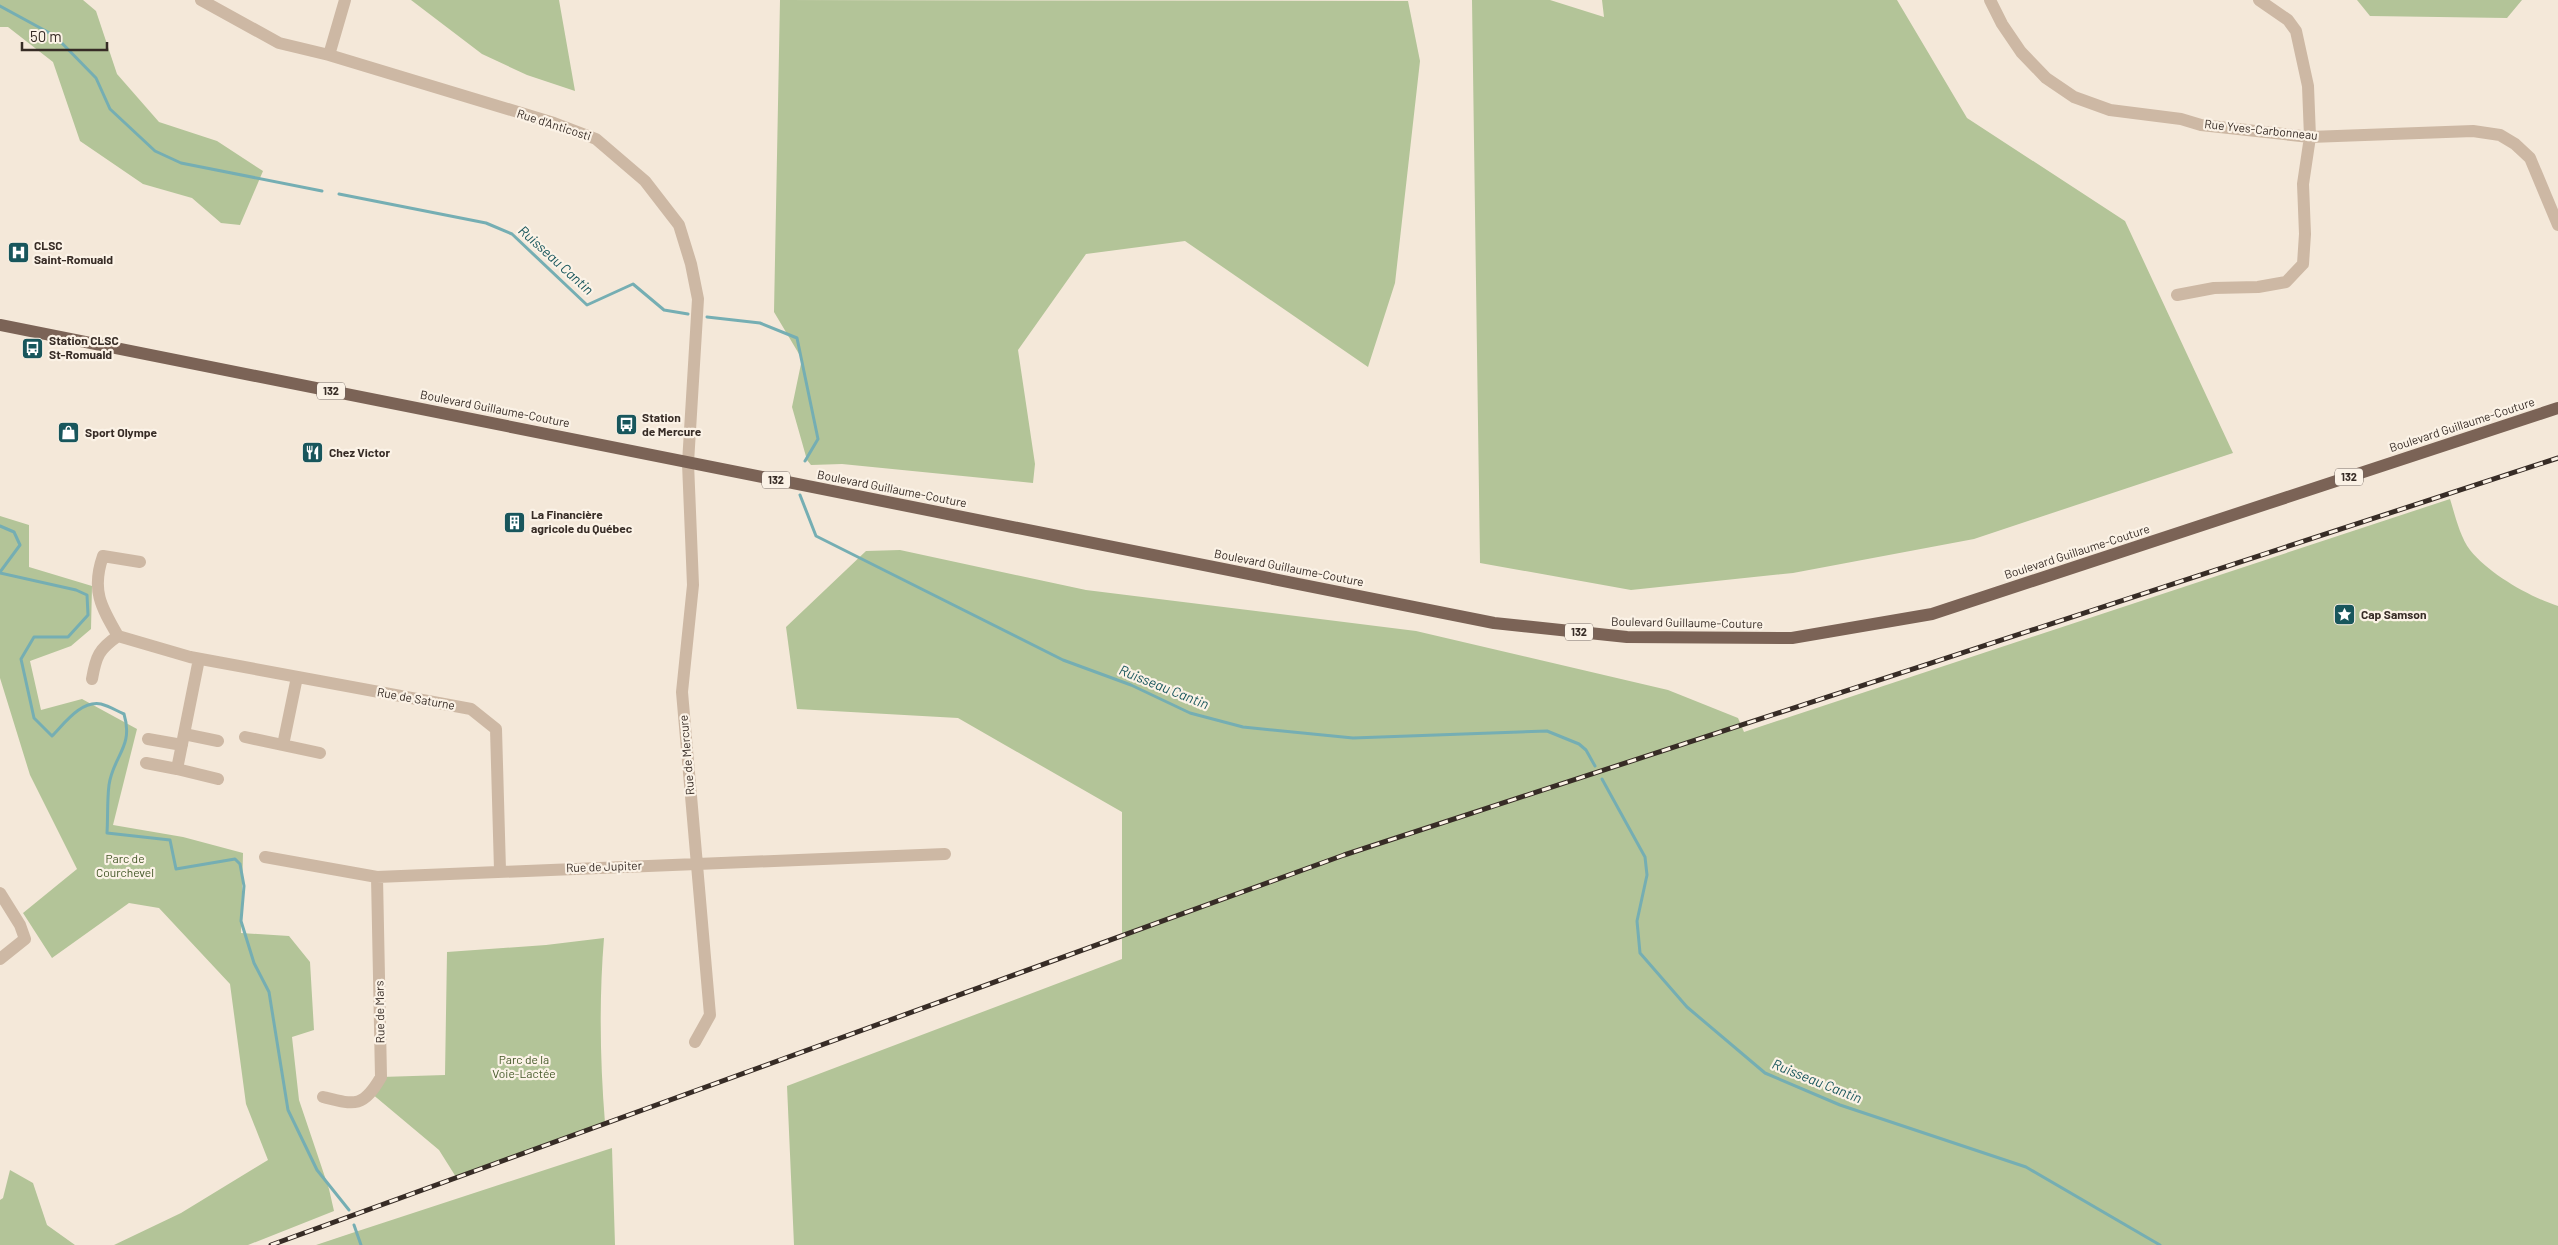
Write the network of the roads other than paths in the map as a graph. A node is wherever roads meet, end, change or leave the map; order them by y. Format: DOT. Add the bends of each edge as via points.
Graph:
graph roads {
  1 [pos="202,0"];
  2 [pos="345,0"];
  3 [pos="1990,0"];
  4 [pos="2259,0"];
  5 [pos="329,55"];
  6 [pos="2310,137"];
  7 [pos="2558,225"];
  8 [pos="2177,295"];
  9 [pos="0,325"];
  10 [pos="2558,408"];
  11 [pos="688,463"];
  12 [pos="140,562"];
  13 [pos="118,636"];
  14 [pos="195,658"];
  15 [pos="297,677"];
  16 [pos="92,679"];
  17 [pos="245,737"];
  18 [pos="148,738"];
  19 [pos="183,740"];
  20 [pos="218,741"];
  21 [pos="283,745"];
  22 [pos="320,753"];
  23 [pos="146,763"];
  24 [pos="177,769"];
  25 [pos="218,779"];
  26 [pos="945,854"];
  27 [pos="265,857"];
  28 [pos="697,864"];
  29 [pos="500,870"];
  30 [pos="377,877"];
  31 [pos="0,893"];
  32 [pos="0,960"];
  33 [pos="695,1042"];
  34 [pos="323,1097"];
  1 -- 5 [label="street, Rue d'Anticosti" via="279,43"];
  2 -- 5 [label="street"];
  3 -- 6 [label="street, Rue Yves-Carbonneau" via="2021,52 2046,78 2074,97 2110,110 2181,119 2201,125"];
  4 -- 6 [label="street" via="2288,20 2296,31 2308,86"];
  5 -- 11 [label="street, Rue d'Anticosti" via="554,123 596,139 645,181 679,225 698,299"];
  6 -- 7 [label="street, Rue Yves-Carbonneau" via="2473,131 2500,135 2530,158"];
  6 -- 8 [label="street" via="2303,184 2303,264 2286,282 2258,287 2214,288"];
  9 -- 11 [label="main road, Boulevard Guillaume-Couture / 132"];
  10 -- 11 [label="main road, Boulevard Guillaume-Couture / 132" via="1932,614 1792,638 1627,637 1494,623"];
  11 -- 28 [label="street, Rue de Mercure" via="693,585 682,692"];
  12 -- 13 [label="street" via="103,556 100,565 97,590 101,608"];
  13 -- 14 [label="street, Rue de Saturne"];
  13 -- 16 [label="street" via="102,646"];
  14 -- 15 [label="street, Rue de Saturne"];
  14 -- 19 [label="street"];
  15 -- 21 [label="street"];
  15 -- 29 [label="street, Rue de Saturne" via="471,709 496,729"];
  17 -- 21 [label="street"];
  18 -- 19 [label="street"];
  19 -- 20 [label="street"];
  19 -- 24 [label="street"];
  21 -- 22 [label="street"];
  23 -- 24 [label="street"];
  24 -- 25 [label="street"];
  26 -- 28 [label="street, Rue de Jupiter"];
  27 -- 30 [label="street, Rue de Jupiter"];
  28 -- 29 [label="street, Rue de Jupiter"];
  28 -- 33 [label="street, Rue de Mercure" via="710,1016"];
  29 -- 30 [label="street, Rue de Jupiter"];
  30 -- 34 [label="street, Rue de Mars" via="381,1077 366,1097 351,1104"];
  31 -- 32 [label="street" via="26,939"];
}
